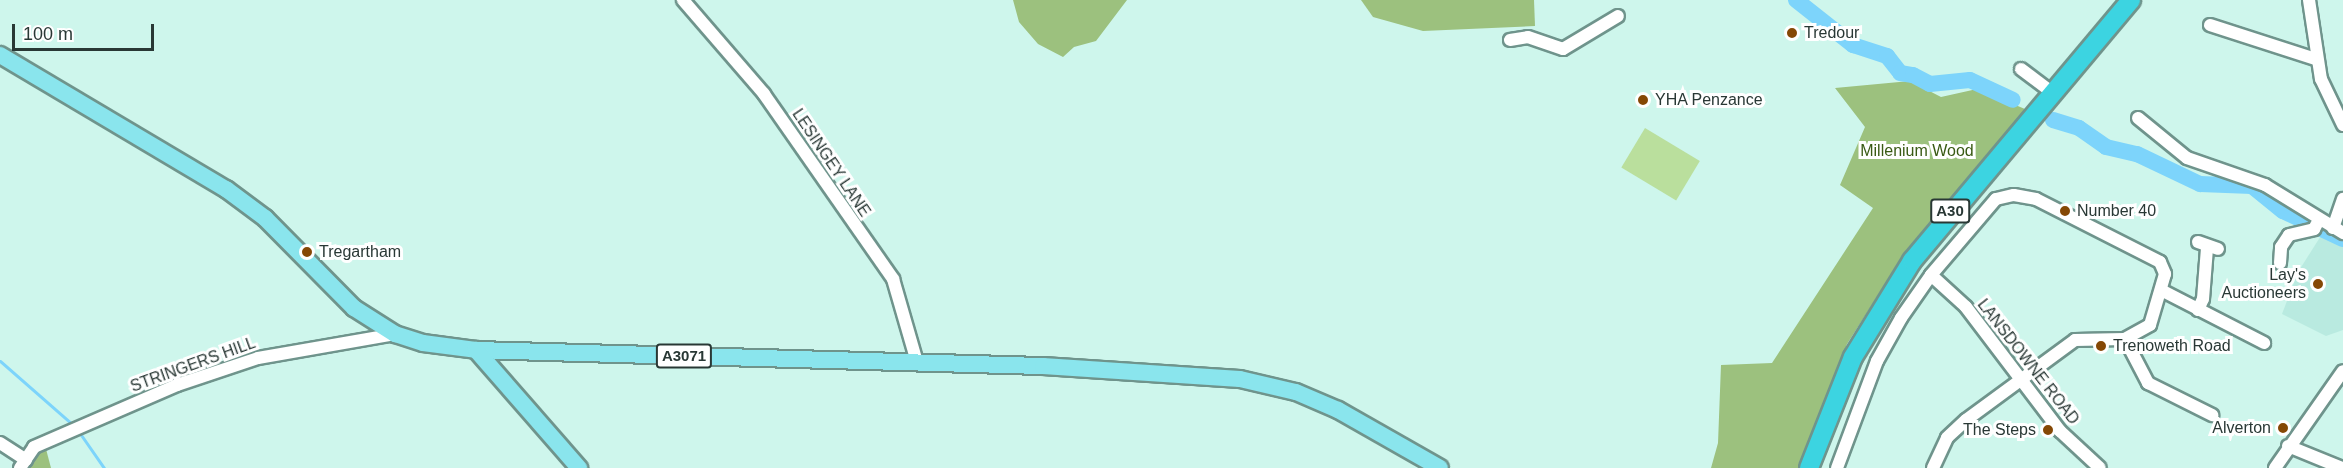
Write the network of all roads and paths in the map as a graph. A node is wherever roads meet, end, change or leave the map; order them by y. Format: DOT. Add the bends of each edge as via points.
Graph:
graph roads {
  1 [pos="683,0"];
  2 [pos="2131,0"];
  3 [pos="2309,0"];
  4 [pos="1618,16"];
  5 [pos="2216,23"];
  6 [pos="1510,39"];
  7 [pos="0,55"];
  8 [pos="2315,59"];
  9 [pos="2021,69"];
  10 [pos="2052,92"];
  11 [pos="2138,118"];
  12 [pos="2343,125"];
  13 [pos="2343,199"];
  14 [pos="2317,224"];
  15 [pos="2338,230"];
  16 [pos="2208,246"];
  17 [pos="2280,263"];
  18 [pos="1931,275"];
  19 [pos="2161,290"];
  20 [pos="2198,310"];
  21 [pos="395,334"];
  22 [pos="2126,339"];
  23 [pos="2264,343"];
  24 [pos="476,350"];
  25 [pos="918,362"];
  26 [pos="2343,371"];
  27 [pos="2018,378"];
  28 [pos="2339,386"];
  29 [pos="2212,415"];
  30 [pos="0,443"];
  31 [pos="2288,446"];
  32 [pos="2314,463"];
  33 [pos="23,464"];
  34 [pos="579,468"];
  35 [pos="1440,468"];
  36 [pos="1809,468"];
  37 [pos="1836,468"];
  38 [pos="1933,468"];
  39 [pos="2100,468"];
  40 [pos="2275,468"];
  41 [pos="2342,468"];
  1 -- 25 [label="street, LESINGEY LANE" via="776,110 888,271 899,294"];
  2 -- 10 [label="highway, A30"];
  3 -- 8 [label="street"];
  4 -- 6 [label="street" via="1563,49 1528,37"];
  5 -- 8 [label="street"];
  7 -- 21 [label="main road, A3071" via="226,189 265,218 354,308"];
  8 -- 12 [label="street"];
  9 -- 10 [label="street"];
  10 -- 36 [label="highway, A30" via="1912,261 1853,357"];
  11 -- 14 [label="street" via="2187,158 2265,185"];
  13 -- 15 [label="street"];
  14 -- 15 [label="street"];
  14 -- 17 [label="street" via="2289,235 2281,247"];
  16 -- 20 [label="street" via="2203,299"];
  18 -- 19 [label="street" via="1996,199 2014,195 2036,199 2160,262 2165,274"];
  18 -- 27 [label="street, LANSDOWNE ROAD" via="1966,308"];
  18 -- 37 [label="street" via="1877,361"];
  19 -- 20 [label="street"];
  19 -- 22 [label="street" via="2150,325"];
  20 -- 23 [label="street"];
  21 -- 24 [label="main road, A3071"];
  21 -- 33 [label="street, STRINGERS HILL" via="258,358 177,385 34,447"];
  22 -- 27 [label="street" via="2075,340"];
  22 -- 29 [label="street" via="2148,383"];
  24 -- 25 [label="main road, A3071"];
  24 -- 34 [label="main road"];
  25 -- 35 [label="main road, A3071" via="1157,372 1260,382 1338,410"];
  26 -- 28 [label="street"];
  27 -- 38 [label="street" via="1947,438"];
  27 -- 39 [label="street, LANSDOWNE ROAD" via="2060,431"];
  28 -- 31 [label="street"];
  30 -- 33 [label="street"];
  31 -- 32 [label="street"];
  31 -- 40 [label="street"];
  32 -- 41 [label="street"];
}
